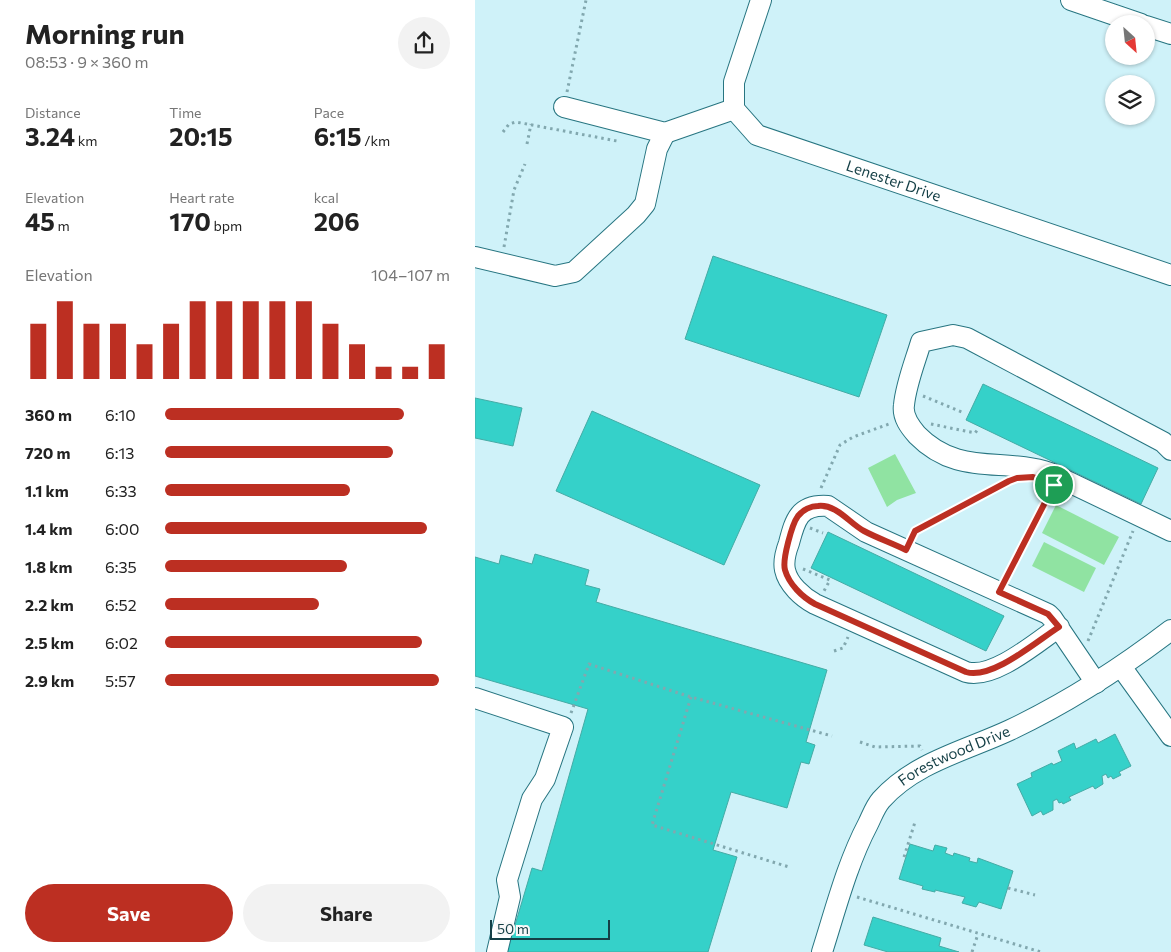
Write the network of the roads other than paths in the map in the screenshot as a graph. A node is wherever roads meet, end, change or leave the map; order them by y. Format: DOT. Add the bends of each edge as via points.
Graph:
graph roads {
  1 [pos="761,0"];
  2 [pos="1071,0"];
  3 [pos="1115,15"];
  4 [pos="1155,29"];
  5 [pos="1171,34"];
  6 [pos="564,107"];
  7 [pos="734,109"];
  8 [pos="665,132"];
  9 [pos="475,257"];
  10 [pos="1171,275"];
  11 [pos="1171,450"];
  12 [pos="1171,532"];
  13 [pos="1059,627"];
  14 [pos="1171,630"];
  15 [pos="1122,668"];
  16 [pos="1096,683"];
  17 [pos="475,698"];
  18 [pos="1171,736"];
  19 [pos="497,952"];
  20 [pos="822,952"];
  1 -- 7 [label="street" via="734,82"];
  2 -- 3 [label="street"];
  4 -- 5 [label="street"];
  6 -- 8 [label="street"];
  7 -- 8 [label="street"];
  7 -- 10 [label="street, Lenester Drive" via="757,135"];
  8 -- 9 [label="street" via="657,149 645,204 574,272 555,276"];
  11 -- 12 [label="street" via="1163,442 967,338 953,336 921,342 904,406 907,421 922,440 936,450 967,463 1031,468 1058,477"];
  13 -- 13 [label="street" via="991,670 971,674 815,604 791,583 784,564 793,525 807,509 819,506 833,508 866,532 1048,614"];
  13 -- 16 [label="street"];
  14 -- 15 [label="street, Forestwood Drive"];
  15 -- 16 [label="street, Forestwood Drive"];
  15 -- 18 [label="street"];
  16 -- 20 [label="street, Forestwood Drive" via="1011,730 929,764 908,776 880,802 853,852"];
  17 -- 19 [label="street" via="563,727 545,779 532,799 507,880 510,897"];
}
